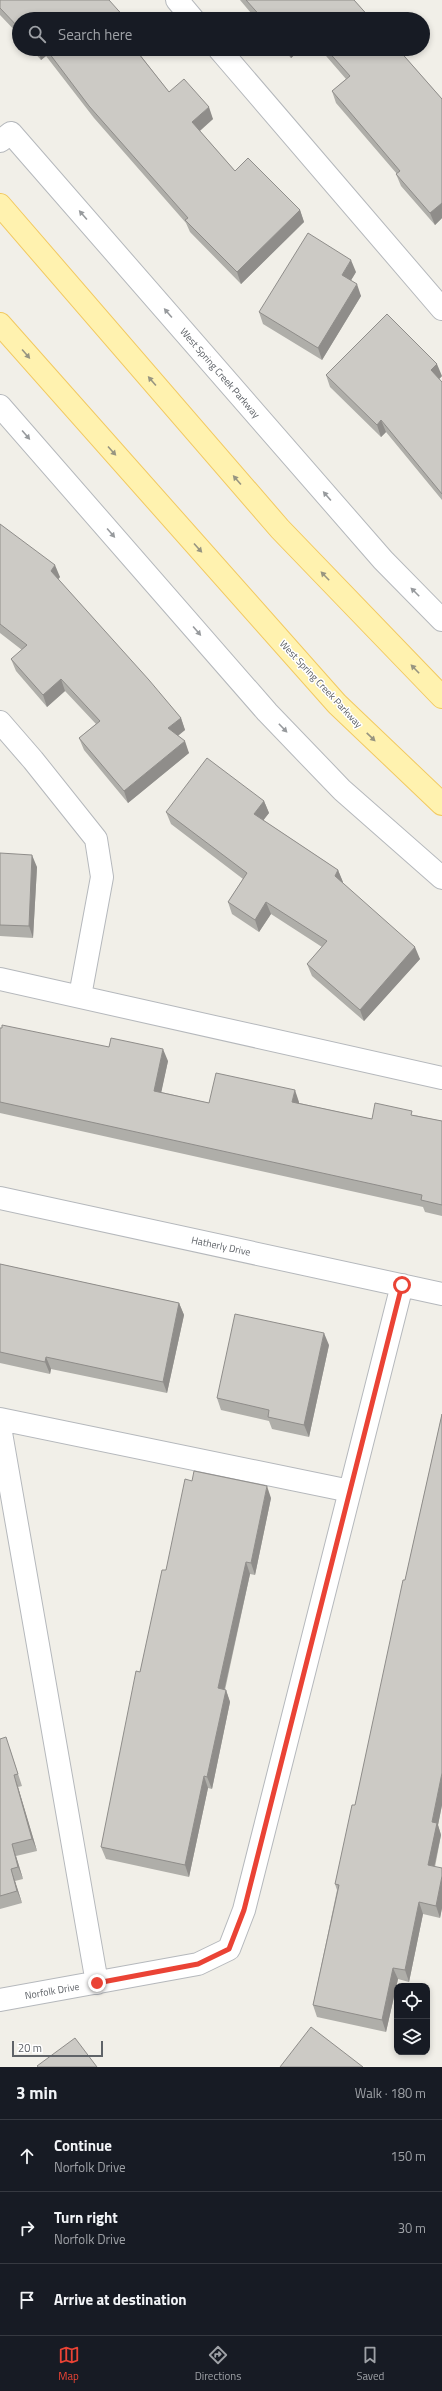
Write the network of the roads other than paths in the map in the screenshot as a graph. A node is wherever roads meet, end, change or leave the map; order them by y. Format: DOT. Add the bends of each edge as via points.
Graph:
graph roads {
  1 [pos="176,0"];
  2 [pos="187,12"];
  3 [pos="225,56"];
  4 [pos="0,141"];
  5 [pos="0,205"];
  6 [pos="442,309"];
  7 [pos="0,324"];
  8 [pos="0,406"];
  9 [pos="442,620"];
  10 [pos="442,697"];
  11 [pos="0,722"];
  12 [pos="442,804"];
  13 [pos="442,878"];
  14 [pos="0,979"];
  15 [pos="80,996"];
  16 [pos="442,1078"];
  17 [pos="0,1198"];
  18 [pos="402,1285"];
  19 [pos="442,1294"];
  20 [pos="0,1420"];
  21 [pos="0,1427"];
  22 [pos="350,1491"];
  23 [pos="97,1983"];
  24 [pos="0,2000"];
  1 -- 2 [label="street"];
  3 -- 6 [label="street"];
  9 -- 4 [label="street, West Spring Creek Parkway, one-way" via="383,560 11,132"];
  10 -- 5 [label="main road, one-way" via="280,529"];
  7 -- 12 [label="main road, West Spring Creek Parkway, one-way" via="337,704"];
  8 -- 13 [label="street, one-way" via="268,712 342,790"];
  11 -- 15 [label="street" via="96,839 102,877"];
  14 -- 15 [label="street"];
  15 -- 16 [label="street"];
  17 -- 18 [label="street, Hatherly Drive"];
  18 -- 19 [label="street, Hatherly Drive"];
  18 -- 22 [label="street, Norfolk Drive"];
  20 -- 22 [label="street"];
  21 -- 23 [label="street"];
  22 -- 23 [label="street, Norfolk Drive" via="244,1910 229,1949 198,1964"];
  23 -- 24 [label="street, Norfolk Drive"];
}
